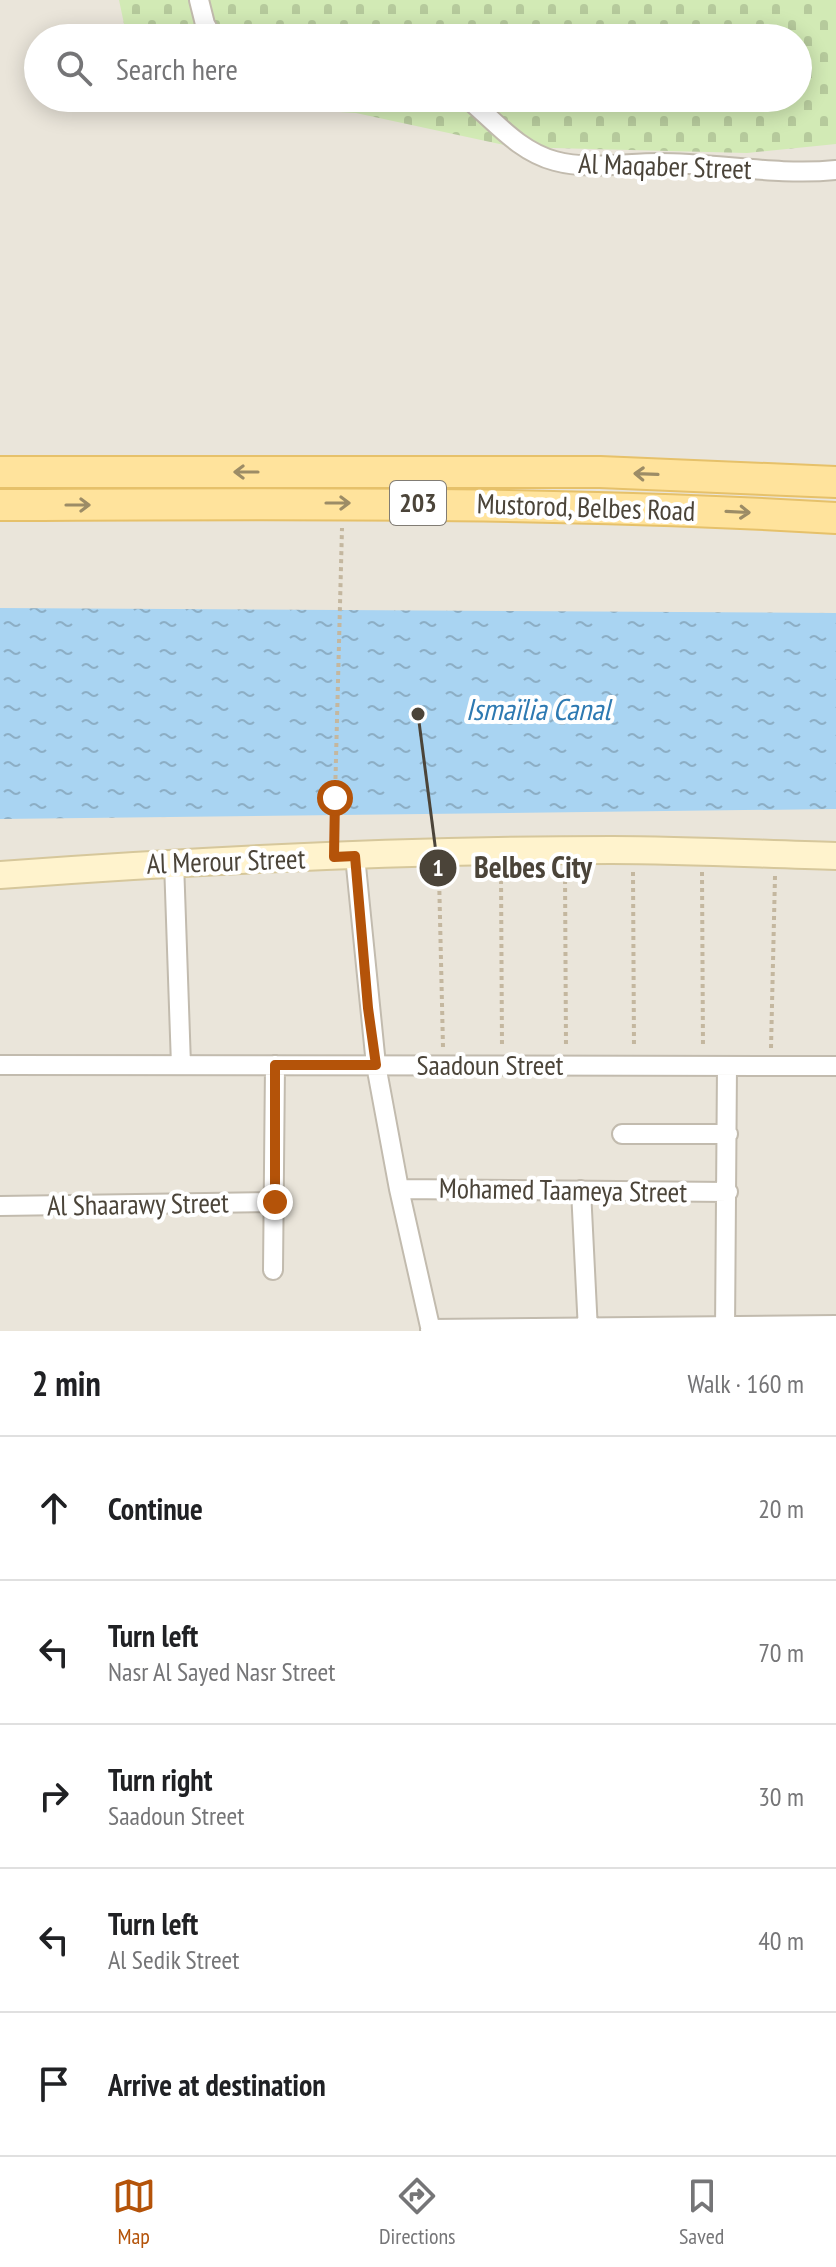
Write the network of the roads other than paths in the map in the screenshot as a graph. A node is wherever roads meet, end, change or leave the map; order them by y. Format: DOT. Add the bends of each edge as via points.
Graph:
graph roads {
  1 [pos="199,0"];
  2 [pos="205,24"];
  3 [pos="483,112"];
  4 [pos="836,170"];
  5 [pos="0,472"];
  6 [pos="836,482"];
  7 [pos="0,505"];
  8 [pos="836,518"];
  9 [pos="836,856"];
  10 [pos="344,857"];
  11 [pos="174,862"];
  12 [pos="0,875"];
  13 [pos="0,1065"];
  14 [pos="181,1065"];
  15 [pos="275,1065"];
  16 [pos="376,1065"];
  17 [pos="727,1066"];
  18 [pos="836,1066"];
  19 [pos="622,1134"];
  20 [pos="728,1134"];
  21 [pos="399,1189"];
  22 [pos="581,1190"];
  23 [pos="728,1192"];
  24 [pos="275,1202"];
  25 [pos="0,1206"];
  26 [pos="273,1270"];
  27 [pos="836,1325"];
  28 [pos="725,1329"];
  29 [pos="430,1330"];
  30 [pos="588,1330"];
  1 -- 2 [label="street"];
  3 -- 4 [label="street, Al Maqaber Street" via="525,148 556,161"];
  6 -- 5 [label="main road, Mustorod, Belbes Road / 203, one-way" via="585,472"];
  7 -- 8 [label="main road, Mustorod, Belbes Road / 203, one-way" via="429,503"];
  9 -- 10 [label="main road, Al Merour Street" via="565,851"];
  10 -- 11 [label="main road, Al Merour Street"];
  10 -- 16 [label="street"];
  11 -- 12 [label="main road, Al Merour Street"];
  11 -- 14 [label="street"];
  13 -- 14 [label="street, Saadoun Street"];
  14 -- 15 [label="street, Saadoun Street"];
  15 -- 16 [label="street, Saadoun Street"];
  15 -- 24 [label="street"];
  16 -- 17 [label="street, Saadoun Street"];
  16 -- 21 [label="street"];
  17 -- 18 [label="street, Saadoun Street"];
  17 -- 20 [label="street"];
  19 -- 20 [label="street"];
  20 -- 23 [label="street"];
  21 -- 22 [label="street, Mohamed Taameya Street"];
  21 -- 29 [label="street"];
  22 -- 23 [label="street, Mohamed Taameya Street"];
  22 -- 30 [label="street"];
  23 -- 28 [label="street"];
  24 -- 25 [label="street, Al Shaarawy Street"];
  24 -- 26 [label="street"];
  27 -- 28 [label="street"];
  28 -- 30 [label="street"];
  29 -- 30 [label="street"];
}
